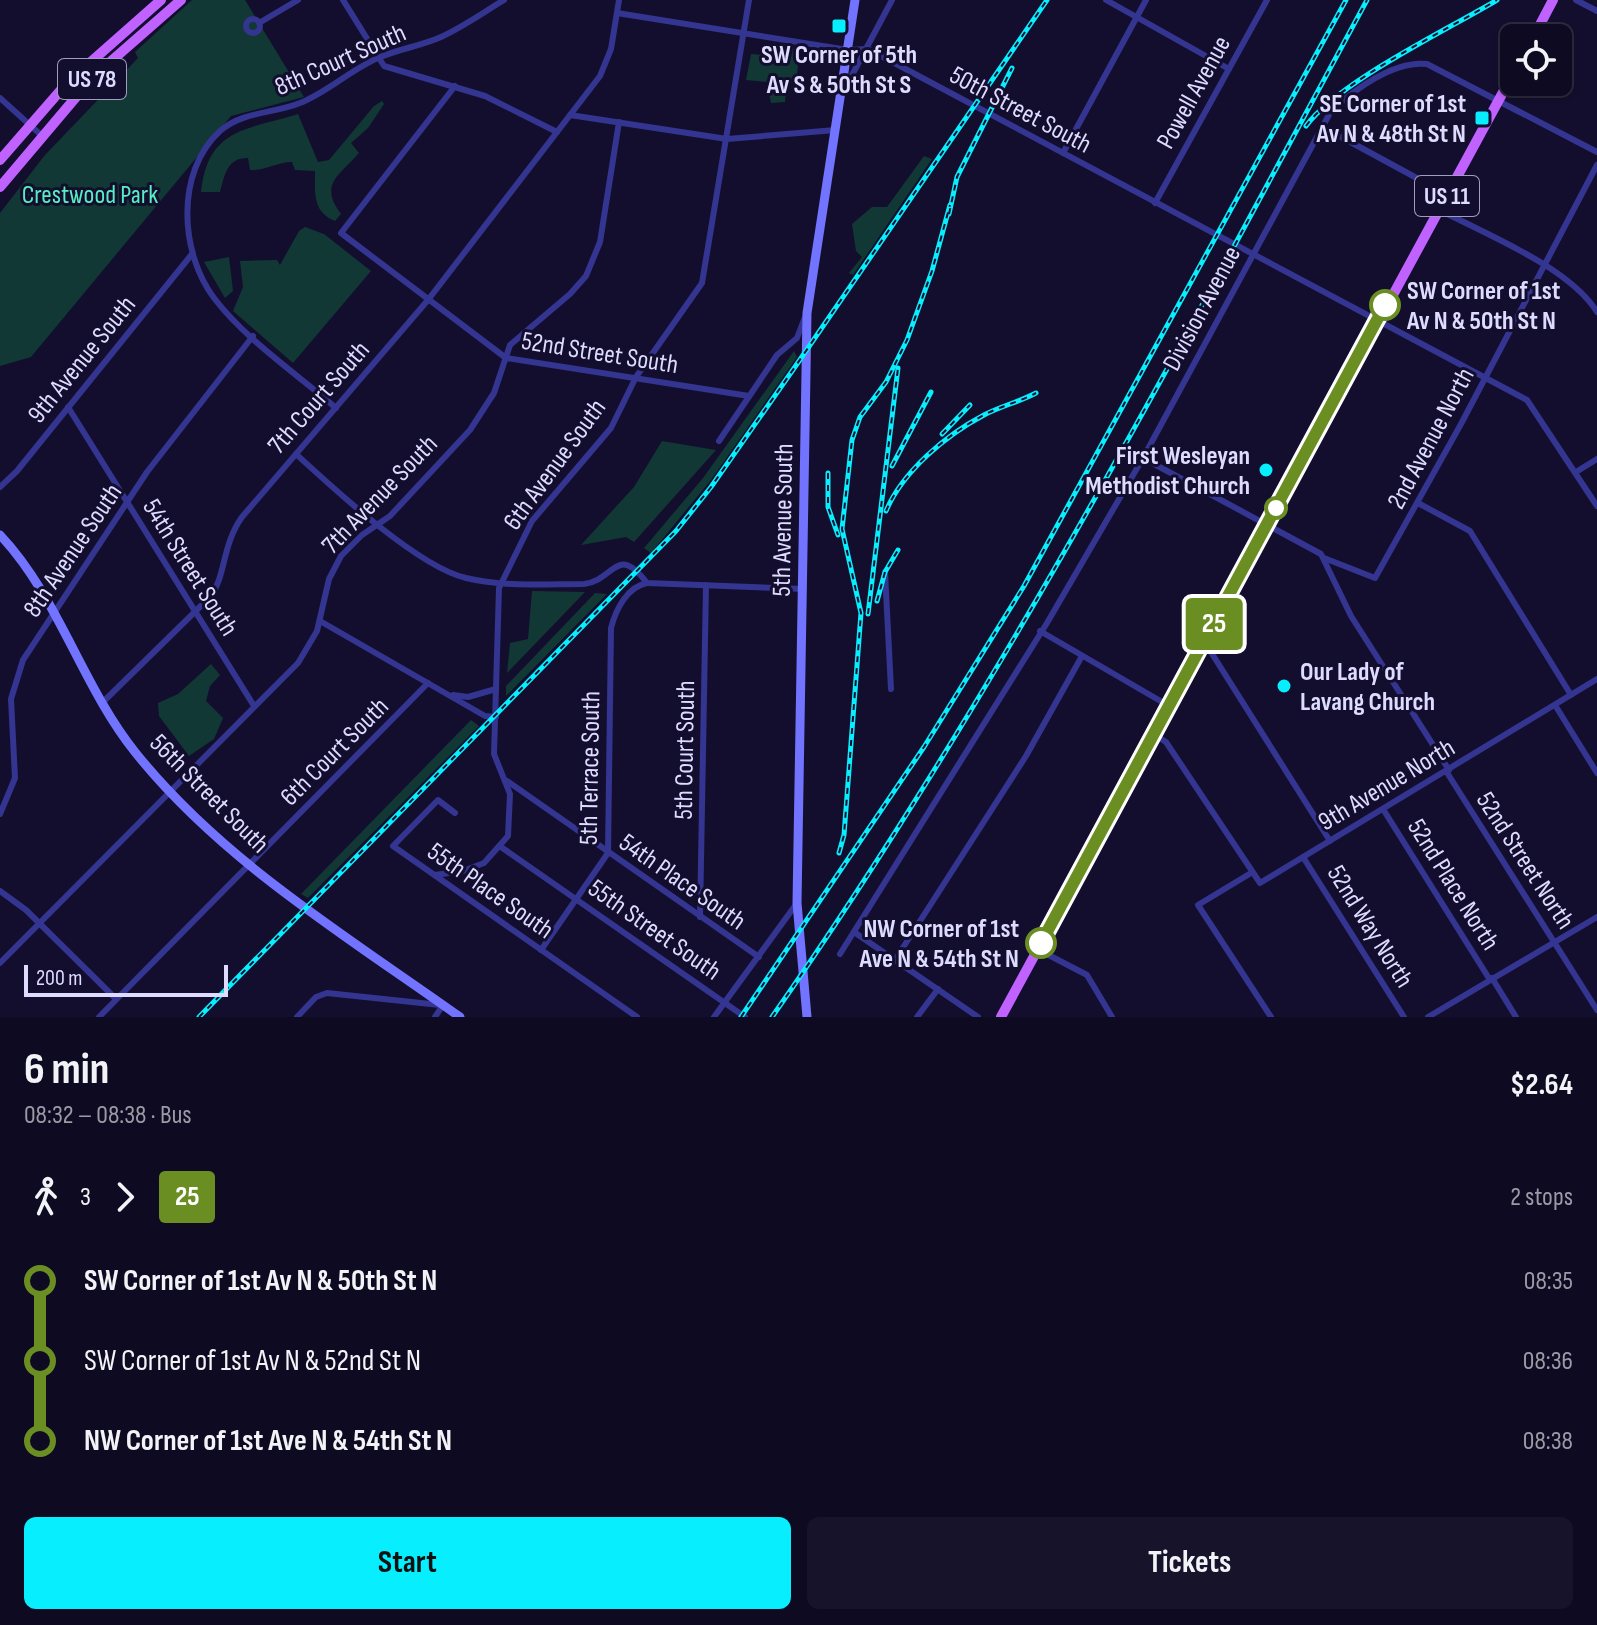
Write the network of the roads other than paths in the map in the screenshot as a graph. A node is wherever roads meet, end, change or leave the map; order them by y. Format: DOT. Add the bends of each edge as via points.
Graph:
graph roads {
  1 [pos="161,0"];
  2 [pos="181,0"];
  3 [pos="298,0"];
  4 [pos="343,0"];
  5 [pos="504,0"];
  6 [pos="619,0"];
  7 [pos="749,0"];
  8 [pos="855,0"];
  9 [pos="892,0"];
  10 [pos="1106,0"];
  11 [pos="1146,0"];
  12 [pos="1267,0"];
  13 [pos="1553,0"];
  14 [pos="1576,0"];
  15 [pos="1597,11"];
  16 [pos="617,13"];
  17 [pos="1137,16"];
  18 [pos="259,23"];
  19 [pos="1540,24"];
  20 [pos="744,34"];
  21 [pos="868,49"];
  22 [pos="848,50"];
  23 [pos="377,58"];
  24 [pos="1229,69"];
  25 [pos="455,86"];
  26 [pos="841,96"];
  27 [pos="1501,96"];
  28 [pos="0,98"];
  29 [pos="1498,101"];
  30 [pos="570,115"];
  31 [pos="619,122"];
  32 [pos="30,124"];
  33 [pos="1321,126"];
  34 [pos="836,130"];
  35 [pos="557,132"];
  36 [pos="41,135"];
  37 [pos="727,139"];
  38 [pos="1597,152"];
  39 [pos="1063,153"];
  40 [pos="0,160"];
  41 [pos="1597,165"];
  42 [pos="0,187"];
  43 [pos="1448,195"];
  44 [pos="1155,203"];
  45 [pos="1440,210"];
  46 [pos="1254,252"];
  47 [pos="192,254"];
  48 [pos="1542,266"];
  49 [pos="428,300"];
  50 [pos="1597,312"];
  51 [pos="807,313"];
  52 [pos="1377,320"];
  53 [pos="253,336"];
  54 [pos="506,358"];
  55 [pos="636,377"];
  56 [pos="1486,378"];
  57 [pos="749,396"];
  58 [pos="68,407"];
  59 [pos="336,408"];
  60 [pos="719,441"];
  61 [pos="296,454"];
  62 [pos="1143,458"];
  63 [pos="1597,459"];
  64 [pos="1576,472"];
  65 [pos="0,487"];
  66 [pos="127,503"];
  67 [pos="1418,503"];
  68 [pos="1597,506"];
  69 [pos="378,525"];
  70 [pos="1267,526"];
  71 [pos="0,535"];
  72 [pos="1324,558"];
  73 [pos="885,572"];
  74 [pos="501,583"];
  75 [pos="647,583"];
  76 [pos="706,585"];
  77 [pos="803,589"];
  78 [pos="195,612"];
  79 [pos="52,614"];
  80 [pos="320,621"];
  81 [pos="1040,631"];
  82 [pos="1204,641"];
  83 [pos="1082,656"];
  84 [pos="1597,679"];
  85 [pos="428,683"];
  86 [pos="496,689"];
  87 [pos="891,689"];
  88 [pos="447,694"];
  89 [pos="1571,695"];
  90 [pos="103,702"];
  91 [pos="1555,705"];
  92 [pos="254,706"];
  93 [pos="1169,706"];
  94 [pos="496,717"];
  95 [pos="1153,734"];
  96 [pos="1448,771"];
  97 [pos="1597,773"];
  98 [pos="507,781"];
  99 [pos="171,790"];
  100 [pos="1383,809"];
  101 [pos="455,813"];
  102 [pos="0,814"];
  103 [pos="1330,841"];
  104 [pos="501,847"];
  105 [pos="608,853"];
  106 [pos="1303,857"];
  107 [pos="248,865"];
  108 [pos="1251,873"];
  109 [pos="435,875"];
  110 [pos="0,891"];
  111 [pos="577,899"];
  112 [pos="797,903"];
  113 [pos="700,917"];
  114 [pos="1597,917"];
  115 [pos="39,923"];
  116 [pos="854,932"];
  117 [pos="1555,942"];
  118 [pos="1037,949"];
  119 [pos="541,950"];
  120 [pos="840,954"];
  121 [pos="759,957"];
  122 [pos="895,960"];
  123 [pos="0,963"];
  124 [pos="1491,979"];
  125 [pos="938,989"];
  126 [pos="116,999"];
  127 [pos="724,1002"];
  128 [pos="443,1005"];
  129 [pos="1597,1010"];
  130 [pos="99,1017"];
  131 [pos="297,1017"];
  132 [pos="435,1017"];
  133 [pos="460,1017"];
  134 [pos="637,1017"];
  135 [pos="714,1017"];
  136 [pos="745,1017"];
  137 [pos="807,1017"];
  138 [pos="917,1017"];
  139 [pos="978,1017"];
  140 [pos="1001,1017"];
  141 [pos="1112,1017"];
  142 [pos="1271,1017"];
  143 [pos="1404,1017"];
  144 [pos="1428,1017"];
  145 [pos="1516,1017"];
  1 -- 32 [label="main road, US 78" via="87,64"];
  2 -- 36 [label="main road, US 78" via="122,49"];
  3 -- 18 [label="street"];
  4 -- 23 [label="street"];
  5 -- 23 [label="street, 8th Court South" via="441,37"];
  6 -- 16 [label="street"];
  7 -- 20 [label="street, 6th Avenue South"];
  8 -- 22 [label="street, 5th Avenue South"];
  9 -- 21 [label="street"];
  10 -- 17 [label="street"];
  11 -- 17 [label="street"];
  12 -- 24 [label="street, Powell Avenue"];
  13 -- 19 [label="main road"];
  14 -- 15 [label="street"];
  16 -- 20 [label="street"];
  16 -- 30 [label="street" via="607,63"];
  17 -- 24 [label="street"];
  17 -- 39 [label="street"];
  20 -- 22 [label="street"];
  20 -- 37 [label="street, 6th Avenue South"];
  21 -- 22 [label="street"];
  21 -- 26 [label="street"];
  21 -- 39 [label="street, 50th Street South"];
  22 -- 26 [label="street, 5th Avenue South"];
  23 -- 25 [label="street" via="389,68"];
  23 -- 47 [label="street, 8th Court South" via="308,100 240,118 217,134 201,158 190,192"];
  24 -- 44 [label="street, Powell Avenue"];
  25 -- 35 [label="street"];
  25 -- 49 [label="street, 52nd Street South" via="341,233"];
  26 -- 34 [label="street, 5th Avenue South"];
  27 -- 29 [label="main road, US 11"];
  28 -- 32 [label="street"];
  29 -- 33 [label="street, Division Avenue" via="1427,64 1399,67 1354,93"];
  29 -- 38 [label="street, Division Avenue"];
  29 -- 43 [label="main road, US 11"];
  30 -- 31 [label="street"];
  30 -- 35 [label="street, 7th Court South"];
  31 -- 37 [label="street"];
  31 -- 54 [label="street, 7th Avenue South" via="594,260 576,289 510,345"];
  32 -- 36 [label="street"];
  32 -- 40 [label="main road, US 78"];
  33 -- 43 [label="street"];
  33 -- 46 [label="street, Division Avenue"];
  34 -- 37 [label="street"];
  34 -- 51 [label="street, 5th Avenue South"];
  35 -- 49 [label="street, 7th Court South"];
  36 -- 42 [label="main road, US 78"];
  37 -- 55 [label="street, 6th Avenue South" via="702,283"];
  39 -- 44 [label="street, 50th Street South"];
  41 -- 48 [label="street, 2nd Avenue North"];
  43 -- 45 [label="main road, US 11"];
  44 -- 46 [label="street, 50th Street South"];
  45 -- 48 [label="street"];
  45 -- 52 [label="main road, US 11"];
  46 -- 52 [label="street, 50th Street South"];
  46 -- 62 [label="street, Division Avenue"];
  47 -- 53 [label="street" via="216,301"];
  47 -- 58 [label="street, 9th Avenue South"];
  48 -- 50 [label="street" via="1586,295"];
  48 -- 56 [label="street, 2nd Avenue North"];
  49 -- 54 [label="street, 52nd Street South"];
  49 -- 59 [label="street, 7th Court South"];
  51 -- 57 [label="street" via="797,338 777,355"];
  51 -- 77 [label="street, 5th Avenue South"];
  52 -- 56 [label="street, 50th Street South"];
  52 -- 70 [label="main road, US 11"];
  53 -- 59 [label="street"];
  53 -- 66 [label="street, 8th Avenue South"];
  54 -- 55 [label="street, 52nd Street South"];
  54 -- 69 [label="street, 7th Avenue South" via="477,421"];
  55 -- 57 [label="street, 52nd Street South"];
  55 -- 74 [label="street, 6th Avenue South" via="606,434 532,521"];
  56 -- 64 [label="street, 50th Street South" via="1527,400"];
  56 -- 67 [label="street, 2nd Avenue North"];
  57 -- 60 [label="street"];
  58 -- 65 [label="street, 9th Avenue South"];
  58 -- 66 [label="street, 54th Street South"];
  59 -- 61 [label="street, 7th Court South"];
  61 -- 69 [label="street"];
  61 -- 78 [label="street, 7th Court South" via="236,525 215,589"];
  62 -- 70 [label="street"];
  62 -- 81 [label="street, Division Avenue"];
  63 -- 64 [label="street"];
  64 -- 68 [label="street, 50th Street South"];
  66 -- 78 [label="street, 54th Street South"];
  66 -- 79 [label="street, 8th Avenue South"];
  67 -- 72 [label="street, 2nd Avenue North" via="1375,578"];
  67 -- 89 [label="street" via="1470,531"];
  69 -- 74 [label="street" via="436,565 462,577"];
  69 -- 80 [label="street, 7th Avenue South" via="337,562"];
  70 -- 72 [label="street"];
  70 -- 82 [label="main road, US 11"];
  71 -- 79 [label="street, 56th Street South"];
  72 -- 96 [label="street, 52nd Street North" via="1351,616"];
  73 -- 87 [label="street"];
  74 -- 75 [label="street" via="588,584 622,564 638,571"];
  74 -- 86 [label="street, 6th Avenue South"];
  75 -- 76 [label="street"];
  75 -- 105 [label="street, 5th Terrace South" via="634,587 611,628"];
  76 -- 77 [label="street"];
  76 -- 113 [label="street, 5th Court South"];
  77 -- 112 [label="street, 5th Avenue South"];
  78 -- 90 [label="street, 7th Court South"];
  78 -- 92 [label="street, 54th Street South"];
  79 -- 90 [label="street, 56th Street South"];
  79 -- 102 [label="street, 8th Avenue South" via="23,660 12,691 15,778"];
  80 -- 85 [label="street"];
  80 -- 92 [label="street, 7th Avenue South" via="303,656"];
  81 -- 83 [label="street"];
  81 -- 116 [label="street, Division Avenue"];
  82 -- 93 [label="main road, US 11"];
  82 -- 103 [label="street"];
  83 -- 93 [label="street"];
  83 -- 122 [label="street" via="1026,756"];
  84 -- 89 [label="street, 9th Avenue North"];
  85 -- 88 [label="street"];
  85 -- 107 [label="street, 6th Court South"];
  86 -- 88 [label="street" via="468,697"];
  86 -- 94 [label="street, 6th Avenue South"];
  88 -- 94 [label="street"];
  89 -- 91 [label="street, 9th Avenue North"];
  90 -- 99 [label="street, 56th Street South" via="135,753"];
  91 -- 96 [label="street, 9th Avenue North"];
  91 -- 97 [label="street"];
  92 -- 99 [label="street, 7th Avenue South"];
  93 -- 95 [label="main road, US 11"];
  94 -- 98 [label="street, 6th Avenue South" via="494,754"];
  95 -- 108 [label="street" via="1166,742"];
  95 -- 118 [label="main road, US 11"];
  96 -- 100 [label="street, 9th Avenue North"];
  96 -- 117 [label="street, 52nd Street North"];
  98 -- 104 [label="street, 6th Avenue South" via="512,821"];
  98 -- 105 [label="street, 54th Place South"];
  99 -- 107 [label="street, 56th Street South"];
  99 -- 115 [label="street, 7th Avenue South"];
  100 -- 103 [label="street, 9th Avenue North"];
  100 -- 124 [label="street, 52nd Place North"];
  101 -- 109 [label="street, 55th Place South" via="438,800 393,846"];
  103 -- 106 [label="street, 9th Avenue North"];
  104 -- 109 [label="street" via="484,863"];
  104 -- 111 [label="street, 55th Street South"];
  105 -- 111 [label="street, 5th Terrace South"];
  105 -- 113 [label="street, 54th Place South"];
  106 -- 108 [label="street, 9th Avenue North" via="1260,883"];
  106 -- 143 [label="street, 52nd Way North"];
  107 -- 126 [label="street, 6th Court South"];
  107 -- 128 [label="street, 56th Street South"];
  108 -- 142 [label="street, 9th Avenue North" via="1198,905"];
  109 -- 119 [label="street, 55th Place South"];
  110 -- 115 [label="street"];
  111 -- 119 [label="street, 5th Terrace South"];
  111 -- 127 [label="street, 55th Street South"];
  112 -- 121 [label="street"];
  112 -- 137 [label="street, 5th Avenue South"];
  113 -- 121 [label="street, 54th Place South"];
  114 -- 117 [label="street"];
  115 -- 123 [label="street, 7th Avenue South"];
  115 -- 126 [label="street"];
  116 -- 120 [label="street, Division Avenue"];
  116 -- 122 [label="street"];
  117 -- 124 [label="street"];
  117 -- 129 [label="street, 52nd Street North"];
  118 -- 140 [label="main road, US 11"];
  118 -- 141 [label="street" via="1087,975"];
  119 -- 134 [label="street, 55th Place South"];
  121 -- 127 [label="street"];
  122 -- 125 [label="street"];
  124 -- 144 [label="street"];
  124 -- 145 [label="street, 52nd Place North"];
  125 -- 138 [label="street"];
  125 -- 139 [label="street"];
  126 -- 130 [label="street, 6th Court South"];
  127 -- 135 [label="street"];
  127 -- 136 [label="street, 55th Street South"];
  128 -- 131 [label="street" via="327,993"];
  128 -- 132 [label="street"];
  128 -- 133 [label="street, 56th Street South"];
}
